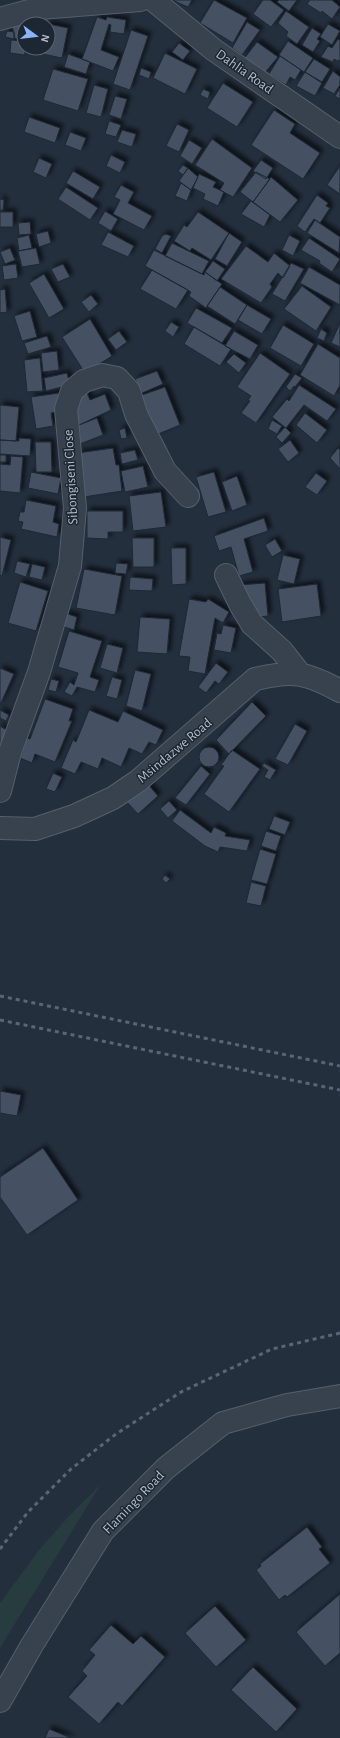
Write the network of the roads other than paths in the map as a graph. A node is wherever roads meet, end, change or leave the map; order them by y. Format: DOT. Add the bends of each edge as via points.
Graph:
graph roads {
  1 [pos="140,0"];
  2 [pos="153,0"];
  3 [pos="0,19"];
  4 [pos="340,137"];
  5 [pos="188,496"];
  6 [pos="226,575"];
  7 [pos="300,674"];
  8 [pos="340,692"];
  9 [pos="0,791"];
  10 [pos="0,828"];
  11 [pos="340,1396"];
  12 [pos="0,1701"];
  1 -- 3 [label="street" via="40,8"];
  2 -- 4 [label="street, Dahlia Road" via="214,50"];
  5 -- 9 [label="street, Sibongiseni Close" via="166,471 139,420 129,391 117,378 102,375 84,381 72,391 66,409 74,508 70,566 39,672 10,752"];
  6 -- 7 [label="street" via="252,624 282,651"];
  7 -- 8 [label="street, Msindazwe Road" via="319,679"];
  7 -- 10 [label="street, Msindazwe Road" via="281,673 255,679 138,781 113,798 74,816 35,829"];
  11 -- 12 [label="street, Flamingo Road" via="288,1405 223,1423 166,1468 102,1531"];
}
